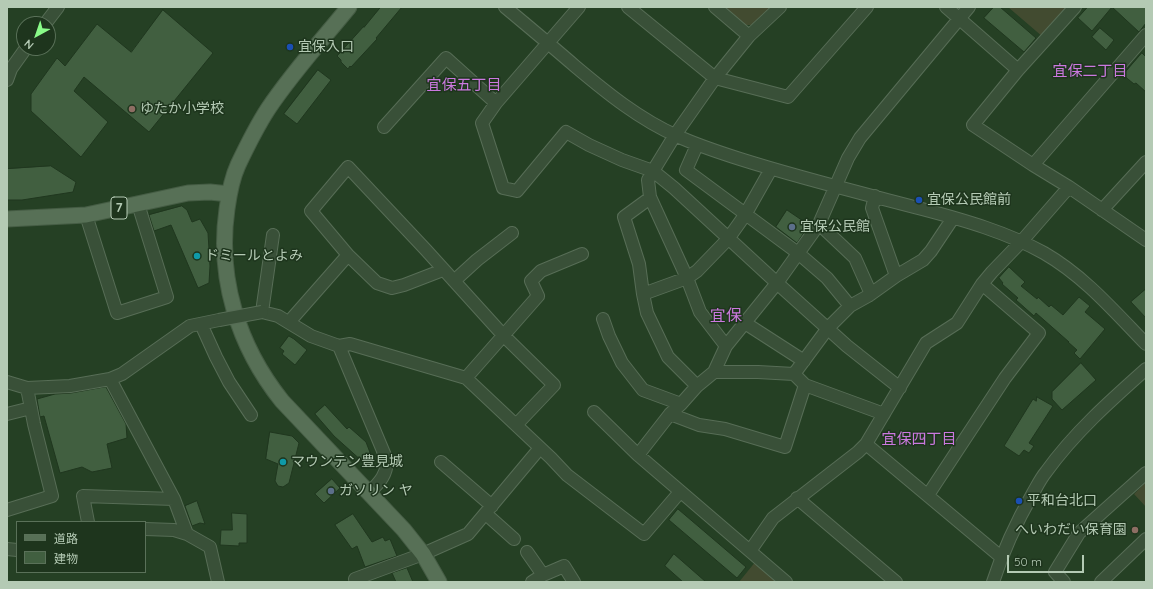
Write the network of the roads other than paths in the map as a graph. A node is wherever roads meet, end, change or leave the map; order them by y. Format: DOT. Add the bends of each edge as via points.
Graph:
graph roads {
  1 [pos="58,7"];
  2 [pos="349,7"];
  3 [pos="505,7"];
  4 [pos="579,7"];
  5 [pos="628,7"];
  6 [pos="715,7"];
  7 [pos="780,7"];
  8 [pos="868,7"];
  9 [pos="946,7"];
  10 [pos="969,7"];
  11 [pos="1075,7"];
  12 [pos="51,16"];
  13 [pos="959,18"];
  14 [pos="1146,35"];
  15 [pos="749,36"];
  16 [pos="548,43"];
  17 [pos="20,56"];
  18 [pos="1018,70"];
  19 [pos="715,78"];
  20 [pos="7,80"];
  21 [pos="496,102"];
  22 [pos="384,127"];
  23 [pos="675,135"];
  24 [pos="697,145"];
  25 [pos="1146,162"];
  26 [pos="1033,165"];
  27 [pos="771,169"];
  28 [pos="653,171"];
  29 [pos="835,186"];
  30 [pos="1069,187"];
  31 [pos="229,194"];
  32 [pos="875,196"];
  33 [pos="650,198"];
  34 [pos="138,204"];
  35 [pos="1102,210"];
  36 [pos="86,215"];
  37 [pos="745,215"];
  38 [pos="953,218"];
  39 [pos="7,219"];
  40 [pos="819,224"];
  41 [pos="512,233"];
  42 [pos="273,234"];
  43 [pos="728,239"];
  44 [pos="1146,240"];
  45 [pos="1021,242"];
  46 [pos="798,253"];
  47 [pos="582,254"];
  48 [pos="348,255"];
  49 [pos="443,270"];
  50 [pos="896,276"];
  51 [pos="687,278"];
  52 [pos="454,281"];
  53 [pos="777,284"];
  54 [pos="982,284"];
  55 [pos="643,294"];
  56 [pos="871,294"];
  57 [pos="850,306"];
  58 [pos="262,312"];
  59 [pos="603,319"];
  60 [pos="289,322"];
  61 [pos="745,323"];
  62 [pos="202,324"];
  63 [pos="828,328"];
  64 [pos="503,335"];
  65 [pos="1146,344"];
  66 [pos="339,346"];
  67 [pos="726,346"];
  68 [pos="804,361"];
  69 [pos="1146,369"];
  70 [pos="714,372"];
  71 [pos="794,374"];
  72 [pos="466,378"];
  73 [pos="110,379"];
  74 [pos="7,382"];
  75 [pos="805,384"];
  76 [pos="697,386"];
  77 [pos="27,388"];
  78 [pos="900,388"];
  79 [pos="681,404"];
  80 [pos="31,408"];
  81 [pos="594,412"];
  82 [pos="7,414"];
  83 [pos="670,414"];
  84 [pos="884,414"];
  85 [pos="251,415"];
  86 [pos="516,425"];
  87 [pos="866,444"];
  88 [pos="540,448"];
  89 [pos="638,455"];
  90 [pos="441,462"];
  91 [pos="1146,473"];
  92 [pos="680,492"];
  93 [pos="369,493"];
  94 [pos="928,495"];
  95 [pos="797,498"];
  96 [pos="174,499"];
  97 [pos="7,510"];
  98 [pos="489,510"];
  99 [pos="88,521"];
  100 [pos="146,529"];
  101 [pos="187,534"];
  102 [pos="514,539"];
  103 [pos="1146,539"];
  104 [pos="750,551"];
  105 [pos="527,552"];
  106 [pos="423,554"];
  107 [pos="1001,557"];
  108 [pos="543,575"];
  109 [pos="218,582"];
  110 [pos="356,582"];
  111 [pos="439,582"];
  112 [pos="532,582"];
  113 [pos="574,582"];
  114 [pos="786,582"];
  115 [pos="896,582"];
  116 [pos="993,582"];
  117 [pos="1064,582"];
  118 [pos="1102,582"];
  1 -- 12 [label="street"];
  2 -- 31 [label="main road" via="268,109 238,166"];
  3 -- 16 [label="street"];
  4 -- 16 [label="street"];
  5 -- 19 [label="street"];
  6 -- 15 [label="street"];
  7 -- 15 [label="street"];
  8 -- 19 [label="street" via="788,97"];
  9 -- 13 [label="street"];
  10 -- 13 [label="street"];
  11 -- 18 [label="street"];
  13 -- 18 [label="street"];
  13 -- 29 [label="street" via="860,138"];
  14 -- 26 [label="street"];
  15 -- 19 [label="street"];
  16 -- 21 [label="street"];
  16 -- 23 [label="street" via="627,107"];
  17 -- 20 [label="street" via="11,68"];
  18 -- 26 [label="street" via="973,125"];
  19 -- 23 [label="street"];
  21 -- 22 [label="street" via="446,58"];
  21 -- 28 [label="street" via="482,123 502,188 516,191 566,132 622,160"];
  23 -- 24 [label="street"];
  23 -- 28 [label="street"];
  24 -- 27 [label="street"];
  24 -- 37 [label="street" via="686,170"];
  25 -- 35 [label="street"];
  26 -- 30 [label="street"];
  27 -- 29 [label="street"];
  27 -- 37 [label="street"];
  28 -- 33 [label="street" via="648,180"];
  28 -- 43 [label="street"];
  29 -- 32 [label="street"];
  29 -- 40 [label="street"];
  30 -- 35 [label="street"];
  30 -- 45 [label="street"];
  31 -- 34 [label="main road, 7" via="188,193"];
  31 -- 93 [label="main road" via="225,226 226,274 232,304 250,350 270,386 282,401"];
  32 -- 38 [label="street"];
  32 -- 50 [label="street" via="872,208"];
  33 -- 51 [label="street"];
  33 -- 55 [label="street" via="624,217 639,264"];
  34 -- 36 [label="main road, 7"];
  34 -- 36 [label="street" via="167,297 117,313"];
  35 -- 44 [label="street"];
  36 -- 39 [label="main road, 7"];
  37 -- 43 [label="street"];
  37 -- 46 [label="street"];
  38 -- 45 [label="street" via="991,229"];
  38 -- 50 [label="street" via="923,260"];
  40 -- 46 [label="street"];
  40 -- 56 [label="street" via="855,258"];
  41 -- 52 [label="street"];
  42 -- 58 [label="street"];
  43 -- 51 [label="street"];
  43 -- 53 [label="street"];
  45 -- 54 [label="street"];
  45 -- 65 [label="street" via="1067,268 1093,290"];
  46 -- 53 [label="street"];
  46 -- 57 [label="street" via="827,278"];
  47 -- 64 [label="street" via="541,271 531,281 538,296"];
  48 -- 49 [label="street" via="377,283 392,288"];
  48 -- 49 [label="street" via="311,211 348,167"];
  48 -- 60 [label="street"];
  49 -- 52 [label="street"];
  50 -- 56 [label="street"];
  51 -- 55 [label="street"];
  51 -- 67 [label="street" via="700,312"];
  52 -- 64 [label="street"];
  53 -- 61 [label="street"];
  53 -- 63 [label="street"];
  54 -- 78 [label="street" via="957,323 926,343"];
  54 -- 94 [label="street" via="1039,333 1005,378"];
  55 -- 76 [label="street" via="647,313 668,357"];
  56 -- 57 [label="street"];
  57 -- 63 [label="street"];
  58 -- 60 [label="street"];
  58 -- 62 [label="street, bridge"];
  59 -- 79 [label="street" via="622,363 643,390"];
  60 -- 66 [label="street" via="311,336"];
  61 -- 67 [label="street"];
  61 -- 68 [label="street"];
  62 -- 73 [label="street" via="190,326 122,374"];
  62 -- 85 [label="street" via="229,382"];
  63 -- 68 [label="street"];
  63 -- 78 [label="street"];
  64 -- 72 [label="street"];
  64 -- 86 [label="street" via="554,385"];
  66 -- 72 [label="street" via="350,344"];
  66 -- 93 [label="street" via="386,458 387,468 384,476"];
  67 -- 70 [label="street"];
  68 -- 71 [label="street"];
  69 -- 107 [label="street" via="1101,409 1045,473"];
  70 -- 71 [label="street"];
  70 -- 76 [label="street"];
  71 -- 75 [label="street"];
  72 -- 86 [label="street"];
  73 -- 77 [label="street" via="70,386"];
  73 -- 96 [label="street"];
  74 -- 77 [label="street"];
  75 -- 83 [label="street" via="785,447 725,429 699,425"];
  75 -- 84 [label="street"];
  76 -- 79 [label="street"];
  77 -- 80 [label="street"];
  78 -- 84 [label="street"];
  79 -- 83 [label="street"];
  80 -- 82 [label="street"];
  80 -- 97 [label="street" via="52,496"];
  81 -- 89 [label="street"];
  83 -- 89 [label="street"];
  84 -- 87 [label="street"];
  86 -- 88 [label="street"];
  87 -- 94 [label="street"];
  87 -- 95 [label="street"];
  88 -- 92 [label="street" via="567,475 644,534"];
  88 -- 98 [label="street"];
  89 -- 92 [label="street"];
  90 -- 98 [label="street"];
  91 -- 117 [label="street" via="1079,533 1055,572"];
  92 -- 104 [label="street"];
  93 -- 106 [label="main road"];
  94 -- 107 [label="street"];
  95 -- 104 [label="street" via="773,518"];
  95 -- 115 [label="street"];
  96 -- 99 [label="street" via="83,496"];
  96 -- 101 [label="street"];
  98 -- 102 [label="street"];
  98 -- 106 [label="street" via="468,534"];
  100 -- 101 [label="street" via="174,530"];
  101 -- 109 [label="street" via="210,547"];
  103 -- 118 [label="street"];
  104 -- 114 [label="street"];
  105 -- 108 [label="street"];
  106 -- 110 [label="street" via="355,579"];
  106 -- 111 [label="main road"];
  107 -- 116 [label="street"];
  108 -- 112 [label="street"];
  108 -- 113 [label="street" via="564,566"];
}
